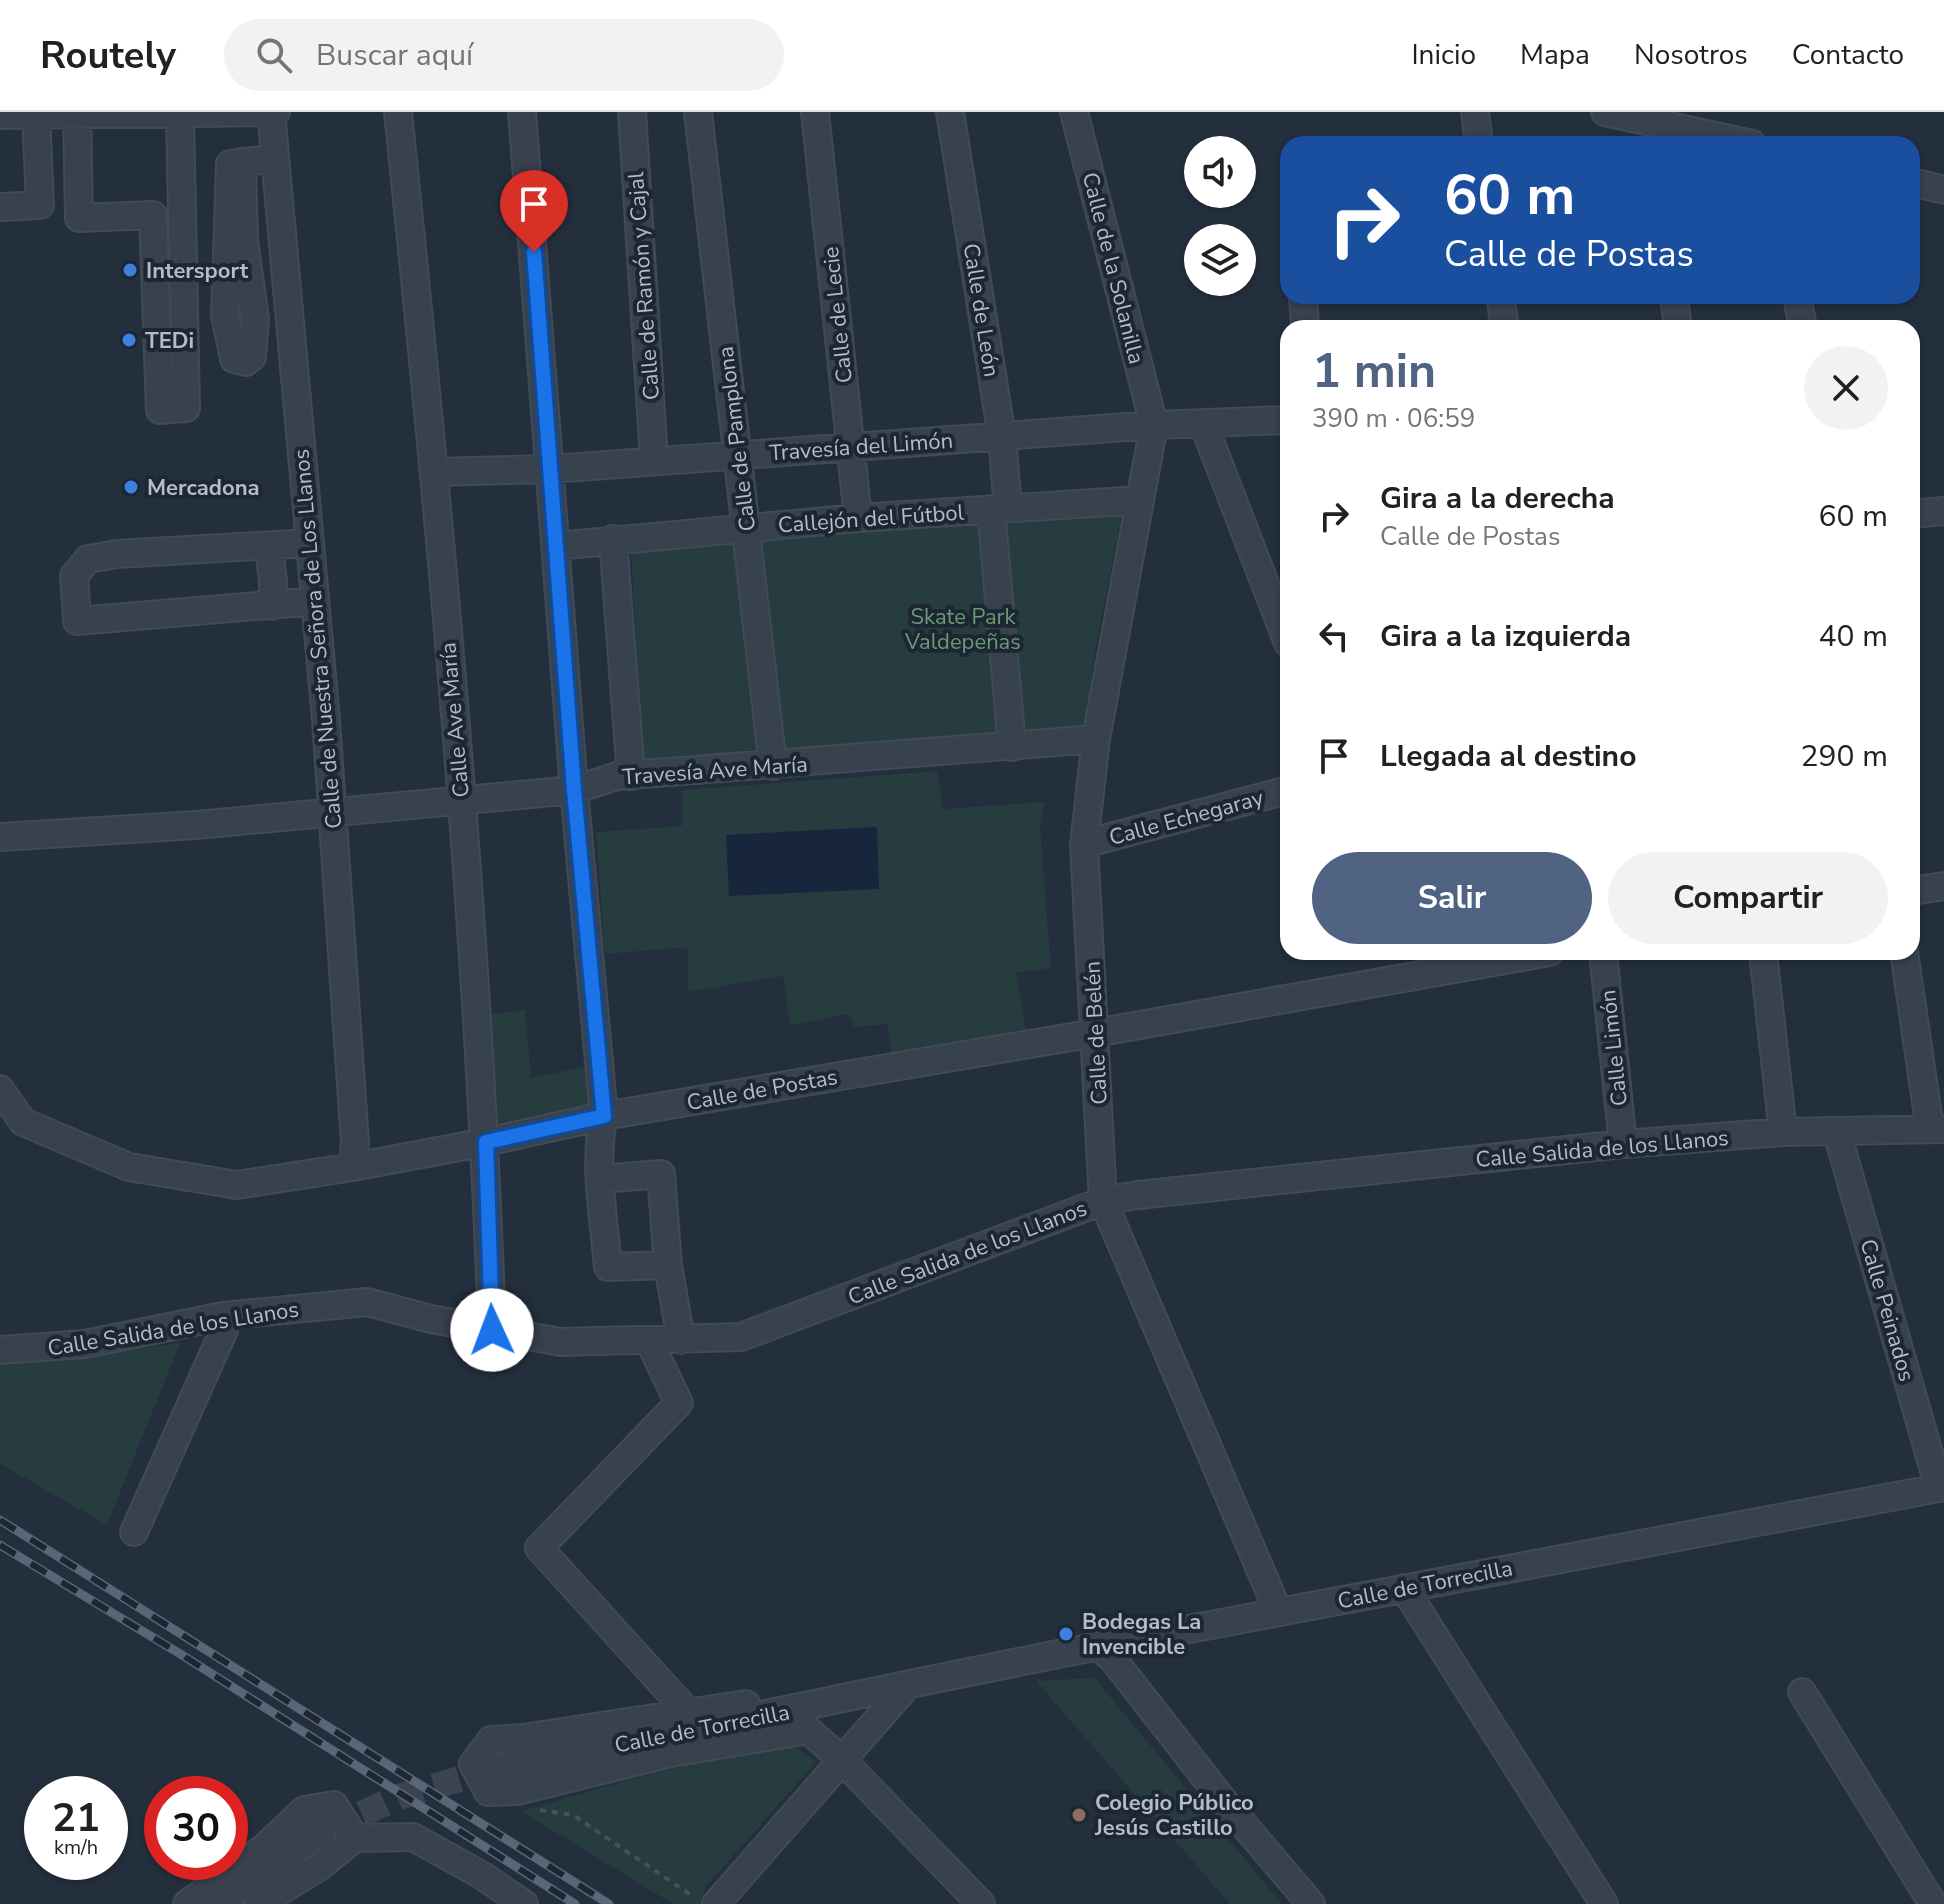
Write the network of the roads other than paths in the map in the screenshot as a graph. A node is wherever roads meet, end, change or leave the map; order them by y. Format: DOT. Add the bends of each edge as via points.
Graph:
graph roads {
  1 [pos="273,112"];
  2 [pos="398,112"];
  3 [pos="522,112"];
  4 [pos="632,112"];
  5 [pos="698,112"];
  6 [pos="815,112"];
  7 [pos="950,112"];
  8 [pos="1074,112"];
  9 [pos="1475,112"];
  10 [pos="1605,112"];
  11 [pos="180,113"];
  12 [pos="17,114"];
  13 [pos="77,114"];
  14 [pos="1651,133"];
  15 [pos="1478,136"];
  16 [pos="1679,136"];
  17 [pos="275,158"];
  18 [pos="242,162"];
  19 [pos="1920,184"];
  20 [pos="1944,190"];
  21 [pos="0,207"];
  22 [pos="1280,420"];
  23 [pos="1203,423"];
  24 [pos="1154,425"];
  25 [pos="1002,437"];
  26 [pos="852,447"];
  27 [pos="737,453"];
  28 [pos="654,460"];
  29 [pos="551,469"];
  30 [pos="434,472"];
  31 [pos="1140,500"];
  32 [pos="999,509"];
  33 [pos="1944,511"];
  34 [pos="1920,513"];
  35 [pos="858,518"];
  36 [pos="746,527"];
  37 [pos="605,540"];
  38 [pos="309,543"];
  39 [pos="269,546"];
  40 [pos="556,546"];
  41 [pos="315,601"];
  42 [pos="273,606"];
  43 [pos="1280,622"];
  44 [pos="1096,739"];
  45 [pos="1012,747"];
  46 [pos="773,766"];
  47 [pos="624,776"];
  48 [pos="574,790"];
  49 [pos="1280,792"];
  50 [pos="461,800"];
  51 [pos="332,812"];
  52 [pos="0,837"];
  53 [pos="1084,844"];
  54 [pos="1944,886"];
  55 [pos="1920,890"];
  56 [pos="1505,960"];
  57 [pos="1604,960"];
  58 [pos="1764,960"];
  59 [pos="1905,960"];
  60 [pos="1095,1033"];
  61 [pos="0,1089"];
  62 [pos="602,1125"];
  63 [pos="1937,1129"];
  64 [pos="1783,1132"];
  65 [pos="1837,1133"];
  66 [pos="486,1142"];
  67 [pos="1623,1144"];
  68 [pos="353,1167"];
  69 [pos="601,1179"];
  70 [pos="1103,1201"];
  71 [pos="668,1265"];
  72 [pos="223,1316"];
  73 [pos="492,1330"];
  74 [pos="681,1340"];
  75 [pos="649,1341"];
  76 [pos="0,1350"];
  77 [pos="1942,1488"];
  78 [pos="134,1532"];
  79 [pos="1404,1588"];
  80 [pos="1278,1611"];
  81 [pos="1097,1646"];
  82 [pos="952,1675"];
  83 [pos="907,1686"];
  84 [pos="1802,1692"];
  85 [pos="687,1711"];
  86 [pos="841,1759"];
  87 [pos="497,1768"];
  88 [pos="322,1831"];
  89 [pos="355,1838"];
  90 [pos="707,1902"];
  91 [pos="187,1904"];
  92 [pos="218,1904"];
  93 [pos="259,1904"];
  94 [pos="524,1904"];
  95 [pos="981,1904"];
  96 [pos="1311,1904"];
  97 [pos="1604,1904"];
  98 [pos="1933,1904"];
  1 -- 11 [label="street"];
  1 -- 17 [label="street, Calle de Nuestra Señora de Los Llanos"];
  2 -- 30 [label="street, Calle Ave María"];
  3 -- 29 [label="street"];
  4 -- 28 [label="street, Calle de Ramón y Cajal"];
  5 -- 27 [label="street, Calle de Pamplona"];
  6 -- 26 [label="street, Calle de Lecie"];
  7 -- 25 [label="street, Calle de León"];
  8 -- 24 [label="street, Calle de la Solanilla"];
  9 -- 15 [label="street"];
  10 -- 14 [label="street"];
  11 -- 13 [label="street"];
  11 -- 13 [label="street" via="186,408 160,410 153,215 79,218"];
  12 -- 13 [label="street"];
  12 -- 21 [label="street" via="40,205"];
  14 -- 16 [label="street"];
  17 -- 18 [label="street"];
  17 -- 38 [label="street, Calle de Nuestra Señora de Los Llanos"];
  18 -- 18 [label="street" via="230,164 225,315 234,359 246,362 252,357 255,319 244,240"];
  19 -- 20 [label="street"];
  22 -- 23 [label="street, Travesía del Limón"];
  23 -- 24 [label="street, Travesía del Limón"];
  23 -- 43 [label="street"];
  24 -- 25 [label="street, Travesía del Limón"];
  24 -- 31 [label="street, Calle de Belén"];
  25 -- 26 [label="street, Travesía del Limón"];
  25 -- 32 [label="street, Calle de León"];
  26 -- 27 [label="street, Travesía del Limón"];
  26 -- 35 [label="street, Calle de Lecie"];
  27 -- 28 [label="street, Travesía del Limón"];
  27 -- 36 [label="street, Calle de Pamplona"];
  28 -- 29 [label="street, Travesía del Limón"];
  29 -- 30 [label="street, Travesía del Limón"];
  29 -- 40 [label="street"];
  30 -- 50 [label="street, Calle Ave María"];
  31 -- 32 [label="street, Callejón del Fútbol"];
  31 -- 44 [label="street, Calle de Belén"];
  32 -- 35 [label="street, Callejón del Fútbol"];
  32 -- 45 [label="street, Calle de León"];
  33 -- 34 [label="street"];
  35 -- 36 [label="street, Callejón del Fútbol"];
  36 -- 37 [label="street, Callejón del Fútbol"];
  36 -- 46 [label="street, Calle de Pamplona"];
  37 -- 40 [label="street, Callejón del Fútbol"];
  37 -- 47 [label="street"];
  38 -- 39 [label="street"];
  38 -- 41 [label="street, Calle de Nuestra Señora de Los Llanos"];
  39 -- 42 [label="street"];
  39 -- 42 [label="street" via="88,559 74,576 74,603 77,621"];
  40 -- 48 [label="street"];
  41 -- 42 [label="street"];
  41 -- 51 [label="street, Calle de Nuestra Señora de Los Llanos"];
  44 -- 45 [label="street, Travesía Ave María"];
  44 -- 53 [label="street, Calle de Belén"];
  45 -- 46 [label="street, Travesía Ave María"];
  46 -- 47 [label="street, Travesía Ave María"];
  47 -- 48 [label="street, Travesía Ave María"];
  48 -- 50 [label="street, Travesía Ave María"];
  48 -- 62 [label="street"];
  49 -- 53 [label="street, Calle Echegaray"];
  50 -- 51 [label="street, Travesía Ave María"];
  50 -- 66 [label="street, Calle Ave María"];
  51 -- 52 [label="street, Travesía Ave María"];
  51 -- 68 [label="street, Calle de Nuestra Señora de Los Llanos"];
  53 -- 60 [label="street, Calle de Belén"];
  54 -- 55 [label="street"];
  56 -- 60 [label="street, Calle de Postas"];
  57 -- 67 [label="street, Calle Limón"];
  58 -- 64 [label="street"];
  59 -- 63 [label="street"];
  60 -- 62 [label="street, Calle de Postas"];
  60 -- 70 [label="street, Calle de Belén"];
  61 -- 68 [label="street, Calle de Postas" via="23,1122 129,1167 237,1185"];
  62 -- 66 [label="street, Calle de Postas"];
  62 -- 69 [label="street"];
  63 -- 65 [label="street, Calle Salida de los Llanos"];
  64 -- 65 [label="street, Calle Salida de los Llanos"];
  64 -- 67 [label="street, Calle Salida de los Llanos"];
  65 -- 77 [label="street, Calle Peinados"];
  66 -- 68 [label="street, Calle de Postas"];
  66 -- 73 [label="street, Calle Ave María"];
  67 -- 70 [label="street, Calle Salida de los Llanos" via="1198,1186"];
  69 -- 71 [label="street" via="608,1267"];
  69 -- 71 [label="street" via="661,1174"];
  70 -- 74 [label="street, Calle Salida de los Llanos" via="741,1337"];
  70 -- 80 [label="street, Calle de Belén"];
  71 -- 74 [label="street"];
  72 -- 73 [label="street, Calle Salida de los Llanos" via="367,1302"];
  72 -- 76 [label="street, Calle Salida de los Llanos" via="85,1344"];
  72 -- 78 [label="street" via="224,1330"];
  73 -- 75 [label="street, Calle Salida de los Llanos" via="561,1342"];
  74 -- 75 [label="street, Calle Salida de los Llanos"];
  75 -- 85 [label="street" via="679,1403 539,1548"];
  77 -- 79 [label="street, Calle de Torrecilla"];
  79 -- 80 [label="street, Calle de Torrecilla"];
  79 -- 97 [label="street"];
  80 -- 81 [label="street, Calle de Torrecilla"];
  81 -- 82 [label="street, Calle de Torrecilla"];
  81 -- 96 [label="street"];
  82 -- 83 [label="street, Calle de Torrecilla"];
  82 -- 85 [label="street"];
  83 -- 86 [label="street"];
  83 -- 87 [label="street, Calle de Torrecilla"];
  84 -- 98 [label="street"];
  85 -- 86 [label="street" via="491,1740 473,1764 488,1792 518,1791 671,1753 808,1730"];
  86 -- 90 [label="street"];
  86 -- 95 [label="street"];
  88 -- 92 [label="street"];
  89 -- 91 [label="street" via="334,1805 304,1810 264,1848"];
  89 -- 93 [label="street"];
  89 -- 94 [label="street" via="413,1837"];
}
